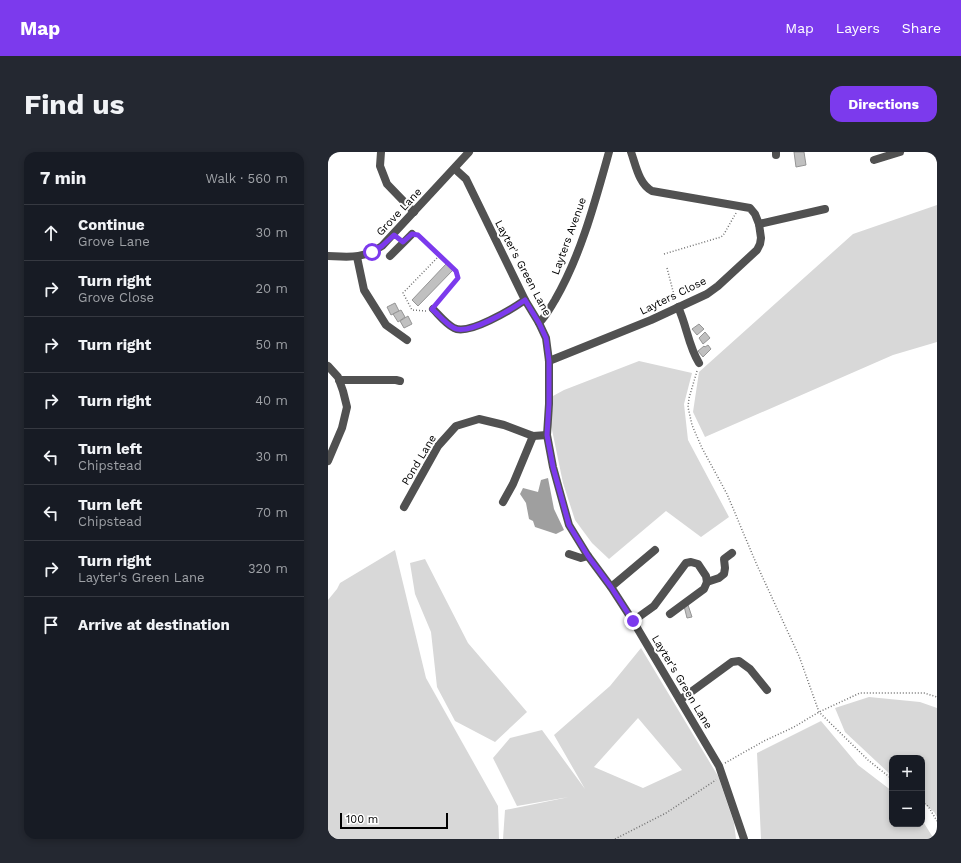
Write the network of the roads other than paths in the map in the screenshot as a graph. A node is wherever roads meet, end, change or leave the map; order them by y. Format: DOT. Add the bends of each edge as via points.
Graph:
graph roads {
  1 [pos="382,152"];
  2 [pos="470,152"];
  3 [pos="609,152"];
  4 [pos="631,152"];
  5 [pos="900,152"];
  6 [pos="874,160"];
  7 [pos="455,168"];
  8 [pos="825,209"];
  9 [pos="414,212"];
  10 [pos="759,224"];
  11 [pos="412,234"];
  12 [pos="394,235"];
  13 [pos="403,242"];
  14 [pos="328,256"];
  15 [pos="390,256"];
  16 [pos="357,257"];
  17 [pos="525,300"];
  18 [pos="675,308"];
  19 [pos="432,309"];
  20 [pos="539,323"];
  21 [pos="407,340"];
  22 [pos="549,361"];
  23 [pos="699,363"];
  24 [pos="328,366"];
  25 [pos="339,380"];
  26 [pos="400,381"];
  27 [pos="547,435"];
  28 [pos="533,436"];
  29 [pos="328,461"];
  30 [pos="503,502"];
  31 [pos="404,507"];
  32 [pos="655,550"];
  33 [pos="732,553"];
  34 [pos="570,554"];
  35 [pos="588,556"];
  36 [pos="707,582"];
  37 [pos="611,587"];
  38 [pos="670,614"];
  39 [pos="633,621"];
  40 [pos="767,690"];
  41 [pos="680,700"];
  42 [pos="744,839"];
  1 -- 9 [label="street" via="380,166 387,184"];
  2 -- 7 [label="street, Grove Lane"];
  3 -- 20 [label="street, Layters Avenue" via="572,268"];
  4 -- 10 [label="street, Layters Close" via="646,188 750,208"];
  5 -- 6 [label="street"];
  7 -- 9 [label="street, Grove Lane"];
  7 -- 17 [label="street, Layter's Green Lane" via="466,179"];
  8 -- 10 [label="street"];
  9 -- 12 [label="street, Grove Lane"];
  10 -- 18 [label="street, Layters Close" via="762,238 757,250 707,294"];
  11 -- 13 [label="street"];
  12 -- 13 [label="street"];
  12 -- 16 [label="street, Grove Lane" via="372,252"];
  13 -- 15 [label="street"];
  14 -- 16 [label="street, Grove Lane"];
  16 -- 21 [label="street" via="364,290 386,325"];
  17 -- 19 [label="street" via="485,322 460,330 447,323"];
  17 -- 20 [label="street, Layter's Green Lane"];
  18 -- 22 [label="street, Layters Close"];
  18 -- 23 [label="street" via="683,321 692,352"];
  20 -- 22 [label="street, Layter's Green Lane" via="546,338"];
  22 -- 27 [label="street, Layter's Green Lane"];
  24 -- 25 [label="street"];
  25 -- 26 [label="street"];
  25 -- 29 [label="street" via="347,408 342,428"];
  27 -- 28 [label="street, Pond Lane"];
  27 -- 35 [label="street, Layter's Green Lane" via="569,525"];
  28 -- 30 [label="street"];
  28 -- 31 [label="street, Pond Lane" via="479,419 456,426 438,446"];
  32 -- 37 [label="street"];
  33 -- 36 [label="street" via="724,559 723,575"];
  34 -- 35 [label="street" via="581,558"];
  35 -- 37 [label="street, Layter's Green Lane"];
  36 -- 38 [label="street" via="704,589"];
  36 -- 39 [label="street" via="698,564 686,563 654,606"];
  37 -- 39 [label="street, Layter's Green Lane"];
  39 -- 41 [label="street, Layter's Green Lane"];
  40 -- 41 [label="street" via="740,661 732,662"];
  41 -- 42 [label="street, Layter's Green Lane" via="720,766"];
}
